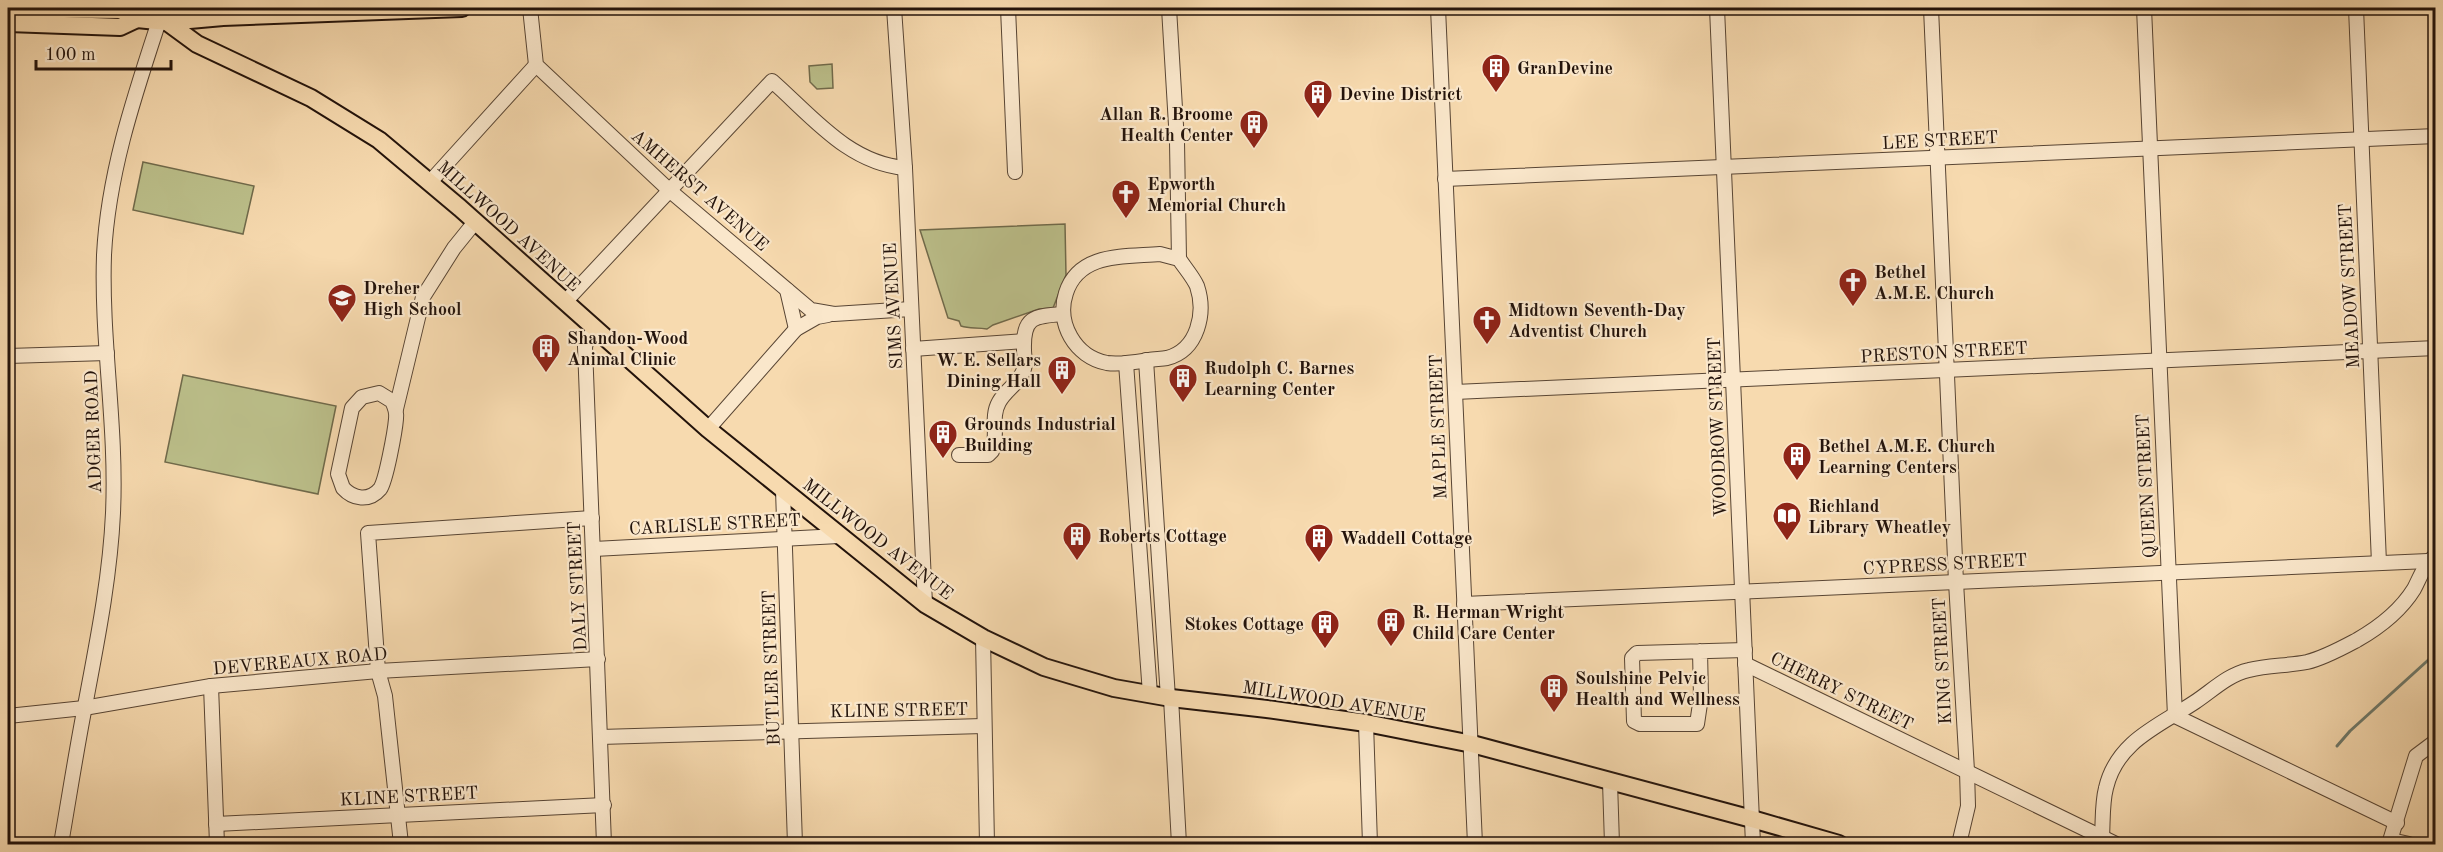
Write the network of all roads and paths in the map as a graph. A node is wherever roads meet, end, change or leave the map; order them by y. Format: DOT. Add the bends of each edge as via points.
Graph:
graph roads {
  1 [pos="462,8"];
  2 [pos="530,8"];
  3 [pos="894,8"];
  4 [pos="1008,8"];
  5 [pos="1170,8"];
  6 [pos="1438,8"];
  7 [pos="1717,8"];
  8 [pos="1931,8"];
  9 [pos="2144,8"];
  10 [pos="2356,8"];
  11 [pos="8,9"];
  12 [pos="347,10"];
  13 [pos="58,17"];
  14 [pos="166,17"];
  15 [pos="8,23"];
  16 [pos="536,65"];
  17 [pos="2436,136"];
  18 [pos="2361,139"];
  19 [pos="2150,148"];
  20 [pos="1937,158"];
  21 [pos="1724,167"];
  22 [pos="905,168"];
  23 [pos="1015,172"];
  24 [pos="1445,179"];
  25 [pos="430,182"];
  26 [pos="669,190"];
  27 [pos="475,222"];
  28 [pos="1179,259"];
  29 [pos="787,290"];
  30 [pos="565,302"];
  31 [pos="911,309"];
  32 [pos="834,314"];
  33 [pos="1063,314"];
  34 [pos="796,329"];
  35 [pos="595,330"];
  36 [pos="1024,341"];
  37 [pos="2436,348"];
  38 [pos="914,349"];
  39 [pos="2370,351"];
  40 [pos="108,352"];
  41 [pos="8,356"];
  42 [pos="1146,360"];
  43 [pos="2159,361"];
  44 [pos="1126,363"];
  45 [pos="1947,370"];
  46 [pos="1733,380"];
  47 [pos="1455,392"];
  48 [pos="396,409"];
  49 [pos="708,429"];
  50 [pos="959,455"];
  51 [pos="783,490"];
  52 [pos="592,518"];
  53 [pos="838,536"];
  54 [pos="784,538"];
  55 [pos="594,549"];
  56 [pos="2432,558"];
  57 [pos="2400,562"];
  58 [pos="2379,563"];
  59 [pos="2168,572"];
  60 [pos="1956,582"];
  61 [pos="2414,589"];
  62 [pos="1742,591"];
  63 [pos="925,604"];
  64 [pos="1464,604"];
  65 [pos="982,638"];
  66 [pos="1700,651"];
  67 [pos="1745,657"];
  68 [pos="598,659"];
  69 [pos="378,671"];
  70 [pos="211,686"];
  71 [pos="1150,694"];
  72 [pos="1170,698"];
  73 [pos="84,708"];
  74 [pos="8,716"];
  75 [pos="2175,716"];
  76 [pos="1366,723"];
  77 [pos="983,726"];
  78 [pos="791,731"];
  79 [pos="600,737"];
  80 [pos="2436,741"];
  81 [pos="1472,744"];
  82 [pos="1967,771"];
  83 [pos="1610,782"];
  84 [pos="604,804"];
  85 [pos="398,815"];
  86 [pos="1752,819"];
  87 [pos="2397,823"];
  88 [pos="216,824"];
  89 [pos="2100,841"];
  90 [pos="2390,842"];
  91 [pos="61,844"];
  92 [pos="217,844"];
  93 [pos="401,844"];
  94 [pos="604,844"];
  95 [pos="795,844"];
  96 [pos="987,844"];
  97 [pos="1179,844"];
  98 [pos="1370,844"];
  99 [pos="1475,844"];
  100 [pos="1612,844"];
  101 [pos="1753,844"];
  102 [pos="1839,844"];
  103 [pos="1959,844"];
  104 [pos="2116,844"];
  105 [pos="2409,844"];
  1 -- 12 [label="main road"];
  2 -- 16 [label="street"];
  3 -- 22 [label="street, SIMS AVENUE"];
  4 -- 23 [label="street"];
  5 -- 28 [label="street"];
  6 -- 24 [label="street, MAPLE STREET"];
  7 -- 21 [label="street, WOODROW STREET"];
  8 -- 20 [label="street, KING STREET"];
  9 -- 19 [label="street, QUEEN STREET"];
  10 -- 18 [label="street, MEADOW STREET"];
  11 -- 13 [label="main road"];
  12 -- 14 [label="main road"];
  13 -- 14 [label="main road" via="122,10 137,19"];
  13 -- 15 [label="main road"];
  14 -- 25 [label="main road, MILLWOOD AVENUE" via="197,45 294,89 341,116 379,140"];
  14 -- 40 [label="street, ADGER ROAD" via="128,119 111,195 104,255"];
  16 -- 25 [label="street"];
  16 -- 26 [label="street, AMHERST AVENUE"];
  17 -- 18 [label="street, LEE STREET"];
  18 -- 19 [label="street, LEE STREET"];
  18 -- 39 [label="street, MEADOW STREET"];
  19 -- 20 [label="street, LEE STREET"];
  19 -- 43 [label="street, QUEEN STREET"];
  20 -- 21 [label="street, LEE STREET"];
  20 -- 45 [label="street, KING STREET"];
  21 -- 24 [label="street, LEE STREET"];
  21 -- 46 [label="street, WOODROW STREET"];
  22 -- 26 [label="street" via="867,159 831,137 772,81"];
  22 -- 31 [label="street, SIMS AVENUE"];
  24 -- 47 [label="street, MAPLE STREET"];
  25 -- 27 [label="main road, MILLWOOD AVENUE"];
  26 -- 29 [label="street, AMHERST AVENUE"];
  26 -- 30 [label="street"];
  27 -- 30 [label="main road, MILLWOOD AVENUE"];
  27 -- 48 [label="street" via="423,297"];
  28 -- 33 [label="street" via="1160,254 1100,259 1075,276 1065,296"];
  28 -- 42 [label="street" via="1196,284 1202,314 1183,350"];
  29 -- 32 [label="street, AMHERST AVENUE" via="811,310"];
  29 -- 34 [label="street"];
  30 -- 35 [label="main road, MILLWOOD AVENUE"];
  31 -- 32 [label="street, AMHERST AVENUE"];
  31 -- 38 [label="street, SIMS AVENUE"];
  32 -- 34 [label="street" via="818,317"];
  33 -- 36 [label="street" via="1036,317 1026,326"];
  33 -- 44 [label="street" via="1067,331 1083,351 1107,363"];
  34 -- 49 [label="street"];
  35 -- 49 [label="main road, MILLWOOD AVENUE"];
  35 -- 52 [label="street, DALY STREET" via="585,347"];
  36 -- 38 [label="street"];
  36 -- 50 [label="street" via="1025,367 999,401 993,420 992,452"];
  37 -- 39 [label="street, PRESTON STREET"];
  38 -- 63 [label="street, SIMS AVENUE"];
  39 -- 43 [label="street, PRESTON STREET"];
  39 -- 58 [label="street, MEADOW STREET"];
  40 -- 41 [label="street"];
  40 -- 73 [label="street, ADGER ROAD" via="114,432 113,513 103,607"];
  42 -- 44 [label="street"];
  42 -- 72 [label="street"];
  43 -- 45 [label="street, PRESTON STREET"];
  43 -- 59 [label="street, QUEEN STREET"];
  44 -- 71 [label="street"];
  45 -- 46 [label="street, PRESTON STREET"];
  45 -- 60 [label="street, KING STREET"];
  46 -- 47 [label="street, PRESTON STREET"];
  46 -- 62 [label="street, WOODROW STREET"];
  47 -- 64 [label="street, MAPLE STREET"];
  48 -- 48 [label="street" via="387,396 379,393 362,397 352,408 338,474 348,494 365,498 383,483"];
  49 -- 51 [label="main road, MILLWOOD AVENUE"];
  51 -- 53 [label="main road, MILLWOOD AVENUE"];
  51 -- 54 [label="street, BUTLER STREET"];
  52 -- 55 [label="street, DALY STREET"];
  52 -- 69 [label="street" via="368,533"];
  53 -- 54 [label="street, CARLISLE STREET"];
  53 -- 63 [label="main road, MILLWOOD AVENUE"];
  54 -- 55 [label="street, CARLISLE STREET"];
  54 -- 78 [label="street, BUTLER STREET"];
  55 -- 68 [label="street, DALY STREET"];
  56 -- 57 [label="street, CYPRESS STREET"];
  56 -- 61 [label="street"];
  57 -- 58 [label="street, CYPRESS STREET"];
  57 -- 61 [label="street"];
  58 -- 59 [label="street, CYPRESS STREET"];
  59 -- 60 [label="street, CYPRESS STREET"];
  59 -- 75 [label="street, QUEEN STREET"];
  60 -- 62 [label="street, CYPRESS STREET"];
  60 -- 82 [label="street, KING STREET"];
  61 -- 75 [label="street" via="2385,621 2337,650 2308,662 2247,670 2222,681"];
  62 -- 64 [label="street, CYPRESS STREET"];
  62 -- 67 [label="street, WOODROW STREET"];
  63 -- 65 [label="main road, MILLWOOD AVENUE"];
  64 -- 81 [label="street, MAPLE STREET"];
  65 -- 71 [label="main road, MILLWOOD AVENUE" via="1044,667 1114,688"];
  65 -- 77 [label="street"];
  66 -- 66 [label="street" via="1637,653 1632,658 1634,721 1697,723"];
  66 -- 67 [label="street"];
  67 -- 82 [label="street, CHERRY STREET"];
  67 -- 86 [label="street, WOODROW STREET"];
  68 -- 69 [label="street, DEVEREAUX ROAD"];
  68 -- 79 [label="street, DALY STREET"];
  69 -- 70 [label="street, DEVEREAUX ROAD"];
  69 -- 85 [label="street" via="385,696"];
  70 -- 73 [label="street, DEVEREAUX ROAD"];
  70 -- 88 [label="street"];
  71 -- 72 [label="main road, MILLWOOD AVENUE"];
  72 -- 76 [label="main road, MILLWOOD AVENUE"];
  72 -- 97 [label="street"];
  73 -- 74 [label="street, DEVEREAUX ROAD"];
  73 -- 91 [label="street, ADGER ROAD"];
  75 -- 87 [label="street"];
  75 -- 89 [label="street" via="2142,733 2119,757 2106,787"];
  76 -- 81 [label="main road, MILLWOOD AVENUE"];
  76 -- 98 [label="street"];
  77 -- 78 [label="street, KLINE STREET"];
  77 -- 96 [label="street"];
  78 -- 79 [label="street, KLINE STREET"];
  78 -- 95 [label="street, BUTLER STREET"];
  79 -- 84 [label="street, DALY STREET"];
  80 -- 87 [label="street" via="2416,756"];
  81 -- 83 [label="main road, MILLWOOD AVENUE"];
  81 -- 99 [label="street, MAPLE STREET"];
  82 -- 89 [label="street, CHERRY STREET"];
  82 -- 103 [label="street, KING STREET" via="1968,806"];
  83 -- 86 [label="main road, MILLWOOD AVENUE"];
  83 -- 100 [label="street"];
  84 -- 85 [label="street, KLINE STREET"];
  84 -- 94 [label="street, DALY STREET"];
  85 -- 88 [label="street, KLINE STREET"];
  85 -- 93 [label="street"];
  86 -- 101 [label="street, WOODROW STREET"];
  86 -- 102 [label="main road, MILLWOOD AVENUE"];
  87 -- 90 [label="street"];
  88 -- 92 [label="street"];
  89 -- 104 [label="street, CHERRY STREET"];
  90 -- 105 [label="street"];
}
